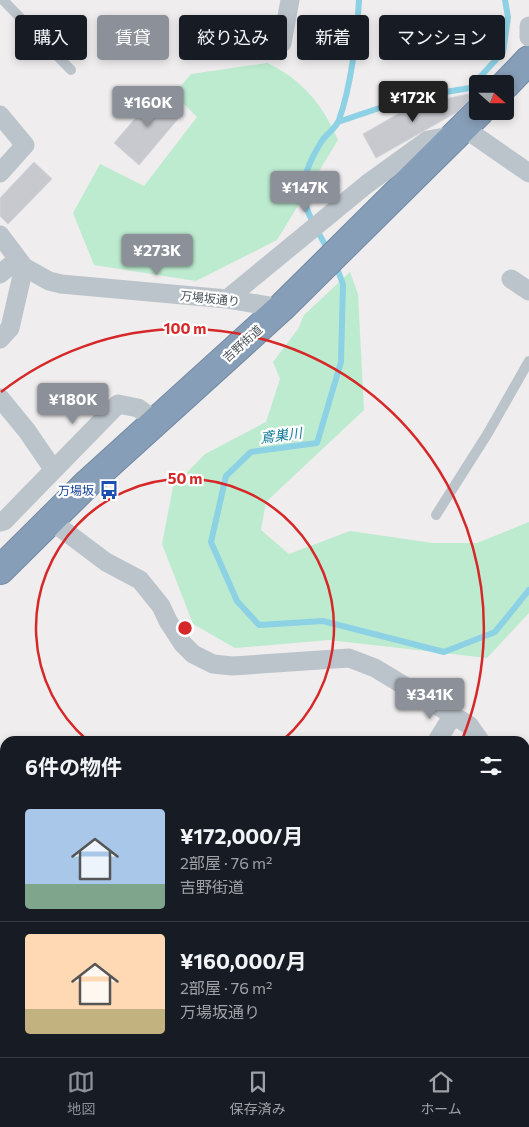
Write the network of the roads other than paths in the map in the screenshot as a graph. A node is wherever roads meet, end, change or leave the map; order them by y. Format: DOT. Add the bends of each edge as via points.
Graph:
graph roads {
  1 [pos="3,0"];
  2 [pos="290,0"];
  3 [pos="287,16"];
  4 [pos="529,26"];
  5 [pos="529,37"];
  6 [pos="529,60"];
  7 [pos="71,70"];
  8 [pos="514,76"];
  9 [pos="0,115"];
  10 [pos="467,125"];
  11 [pos="0,173"];
  12 [pos="529,173"];
  13 [pos="0,235"];
  14 [pos="21,263"];
  15 [pos="0,274"];
  16 [pos="511,279"];
  17 [pos="529,291"];
  18 [pos="227,299"];
  19 [pos="281,308"];
  20 [pos="0,340"];
  21 [pos="529,360"];
  22 [pos="0,398"];
  23 [pos="156,421"];
  24 [pos="53,469"];
  25 [pos="436,515"];
  26 [pos="50,520"];
  27 [pos="0,522"];
  28 [pos="0,570"];
  29 [pos="453,715"];
  30 [pos="440,736"];
  31 [pos="476,736"];
  1 -- 7 [label="lane"];
  2 -- 3 [label="street"];
  4 -- 5 [label="street"];
  6 -- 8 [label="highway"];
  9 -- 11 [label="street" via="26,145"];
  10 -- 12 [label="street"];
  10 -- 18 [label="street" via="428,140 367,184"];
  10 -- 19 [label="highway, 吉野街道"];
  13 -- 14 [label="street"];
  14 -- 15 [label="street"];
  14 -- 18 [label="street, 万場坂通り" via="49,281 61,284"];
  14 -- 20 [label="street" via="10,328"];
  16 -- 17 [label="street"];
  18 -- 19 [label="street, 万場坂通り"];
  19 -- 23 [label="highway, 吉野街道"];
  21 -- 25 [label="lane"];
  22 -- 24 [label="street"];
  23 -- 24 [label="street" via="138,408 118,404"];
  23 -- 26 [label="highway, 吉野街道"];
  24 -- 27 [label="street"];
  26 -- 28 [label="highway, 吉野街道"];
  26 -- 29 [label="street" via="106,562 140,580 161,606 183,644 193,654 213,664 233,666 350,658 375,668"];
  29 -- 30 [label="street"];
  29 -- 31 [label="street" via="469,726"];
}
